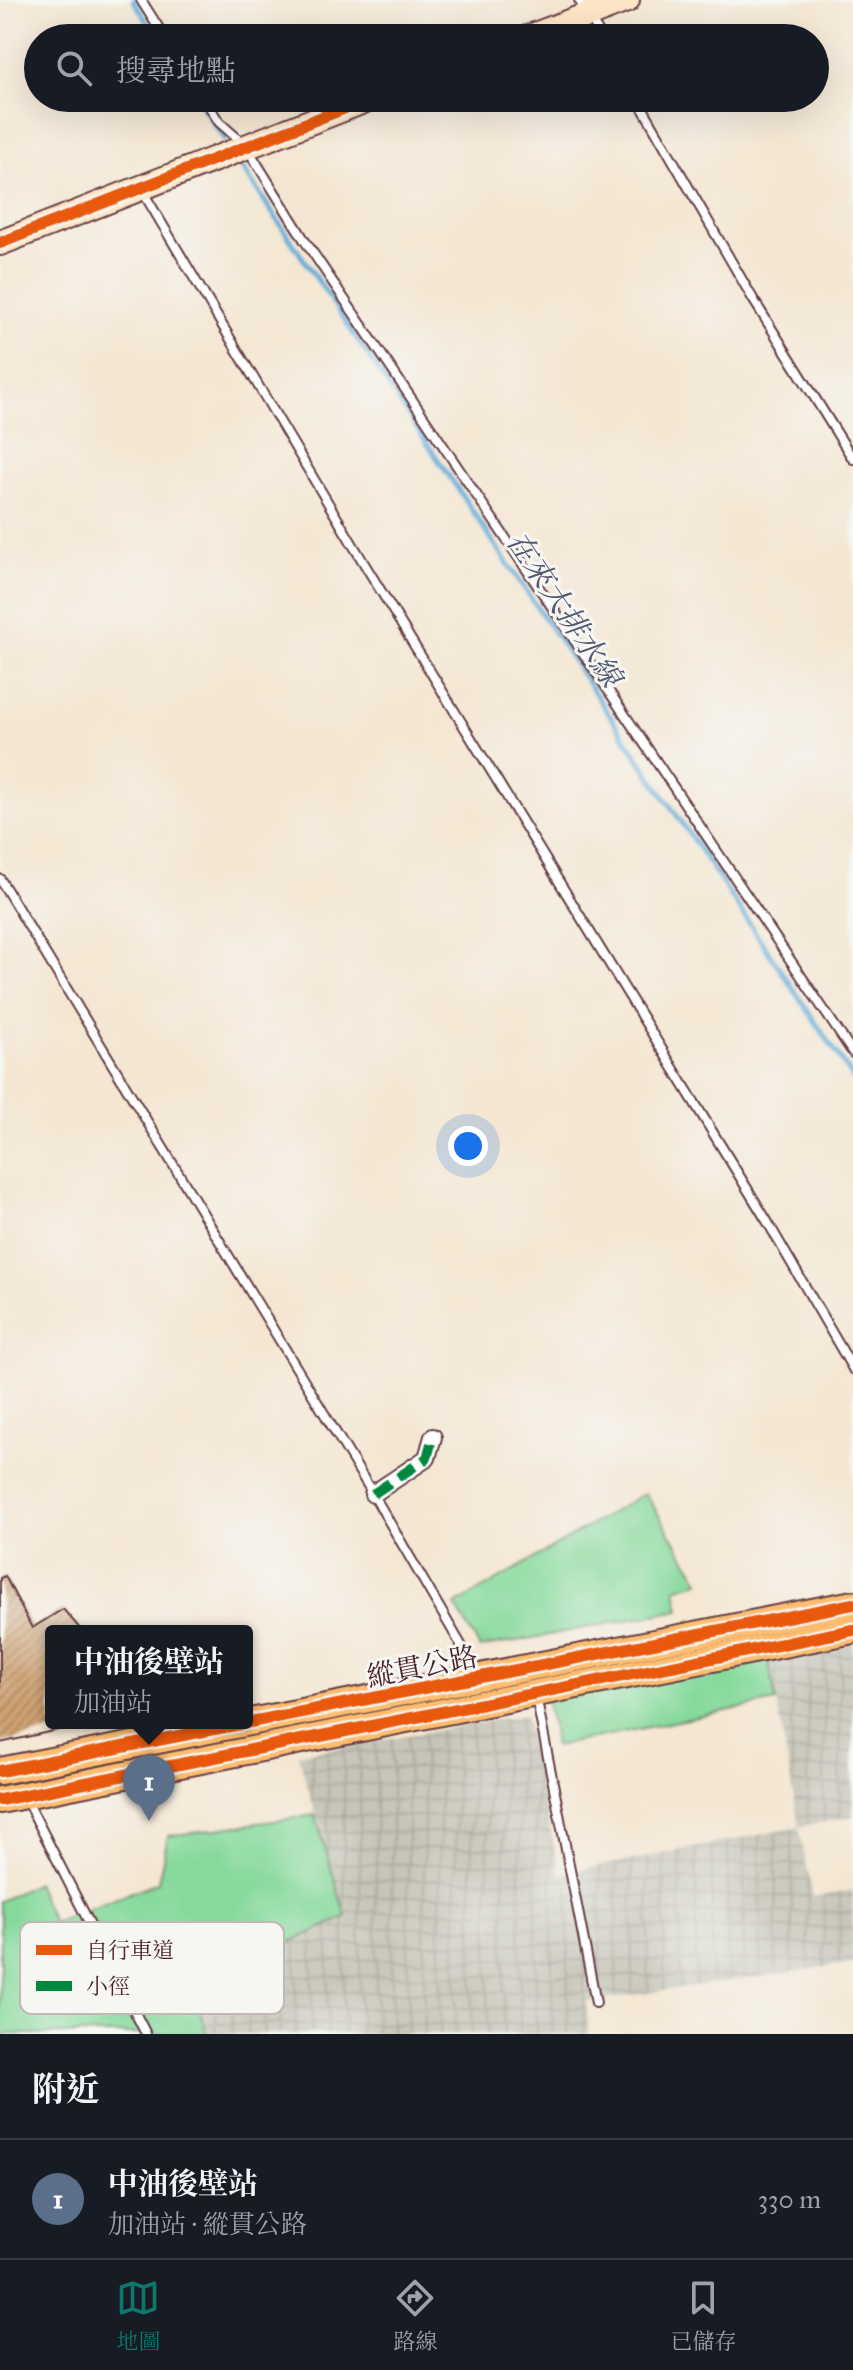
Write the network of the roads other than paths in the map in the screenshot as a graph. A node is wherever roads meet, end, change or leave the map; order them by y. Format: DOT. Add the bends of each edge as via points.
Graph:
graph roads {
  1 [pos="141,0"];
  2 [pos="627,0"];
  3 [pos="584,7"];
  4 [pos="156,24"];
  5 [pos="553,24"];
  6 [pos="213,112"];
  7 [pos="335,112"];
  8 [pos="645,112"];
  9 [pos="246,146"];
  10 [pos="140,188"];
  11 [pos="0,243"];
  12 [pos="853,459"];
  13 [pos="0,879"];
  14 [pos="853,1053"];
  15 [pos="853,1369"];
  16 [pos="433,1437"];
  17 [pos="373,1494"];
  18 [pos="853,1604"];
  19 [pos="853,1630"];
  20 [pos="480,1678"];
  21 [pos="535,1696"];
  22 [pos="494,1704"];
  23 [pos="253,1722"];
  24 [pos="217,1729"];
  25 [pos="0,1771"];
  26 [pos="0,1782"];
  27 [pos="12,1798"];
  28 [pos="82,1922"];
  29 [pos="596,2003"];
  30 [pos="135,2014"];
  31 [pos="146,2034"];
  1 -- 4 [label="lane"];
  2 -- 3 [label="street"];
  3 -- 5 [label="street"];
  6 -- 9 [label="lane"];
  7 -- 9 [label="street"];
  8 -- 12 [label="lane"];
  9 -- 10 [label="street"];
  9 -- 14 [label="lane"];
  10 -- 11 [label="street"];
  10 -- 15 [label="lane"];
  13 -- 17 [label="lane"];
  16 -- 17 [label="street" via="427,1458"];
  17 -- 20 [label="lane"];
  18 -- 20 [label="main road, 縱貫公路"];
  19 -- 21 [label="main road, 縱貫公路"];
  20 -- 22 [label="lane"];
  20 -- 23 [label="main road, 縱貫公路"];
  21 -- 22 [label="main road, 縱貫公路"];
  21 -- 29 [label="lane"];
  22 -- 27 [label="main road, 縱貫公路"];
  24 -- 25 [label="main road, 縱貫公路"];
  26 -- 27 [label="street"];
  27 -- 28 [label="lane"];
  30 -- 31 [label="lane"];
}
